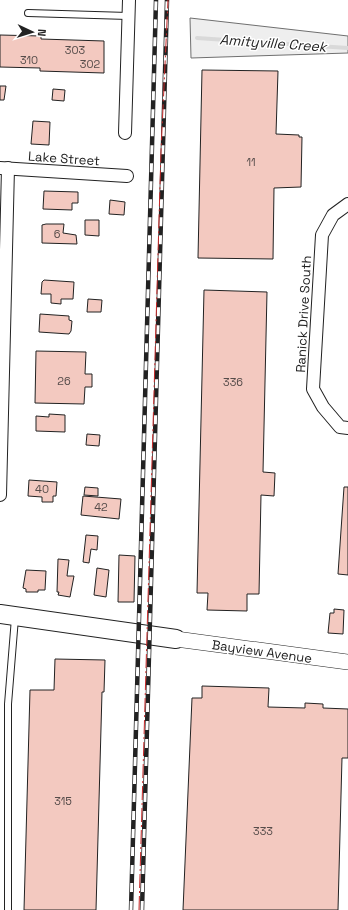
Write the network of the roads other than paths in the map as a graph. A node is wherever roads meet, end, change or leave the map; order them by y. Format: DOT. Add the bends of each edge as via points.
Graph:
graph roads {
  1 [pos="129,0"];
  2 [pos="28,13"];
  3 [pos="128,16"];
  4 [pos="125,133"];
  5 [pos="4,168"];
  6 [pos="127,176"];
  7 [pos="348,204"];
  8 [pos="344,427"];
  9 [pos="0,495"];
  10 [pos="8,615"];
  11 [pos="176,639"];
  12 [pos="348,662"];
  13 [pos="8,910"];
  1 -- 3 [label="street"];
  2 -- 3 [label="lane"];
  3 -- 4 [label="street"];
  5 -- 6 [label="street, Lake Street"];
  5 -- 9 [label="street"];
  7 -- 8 [label="street, Ranick Drive South" via="333,215 322,235 313,389 323,407"];
  10 -- 11 [label="main road"];
  10 -- 13 [label="lane"];
  11 -- 12 [label="street, Bayview Avenue"];
}
